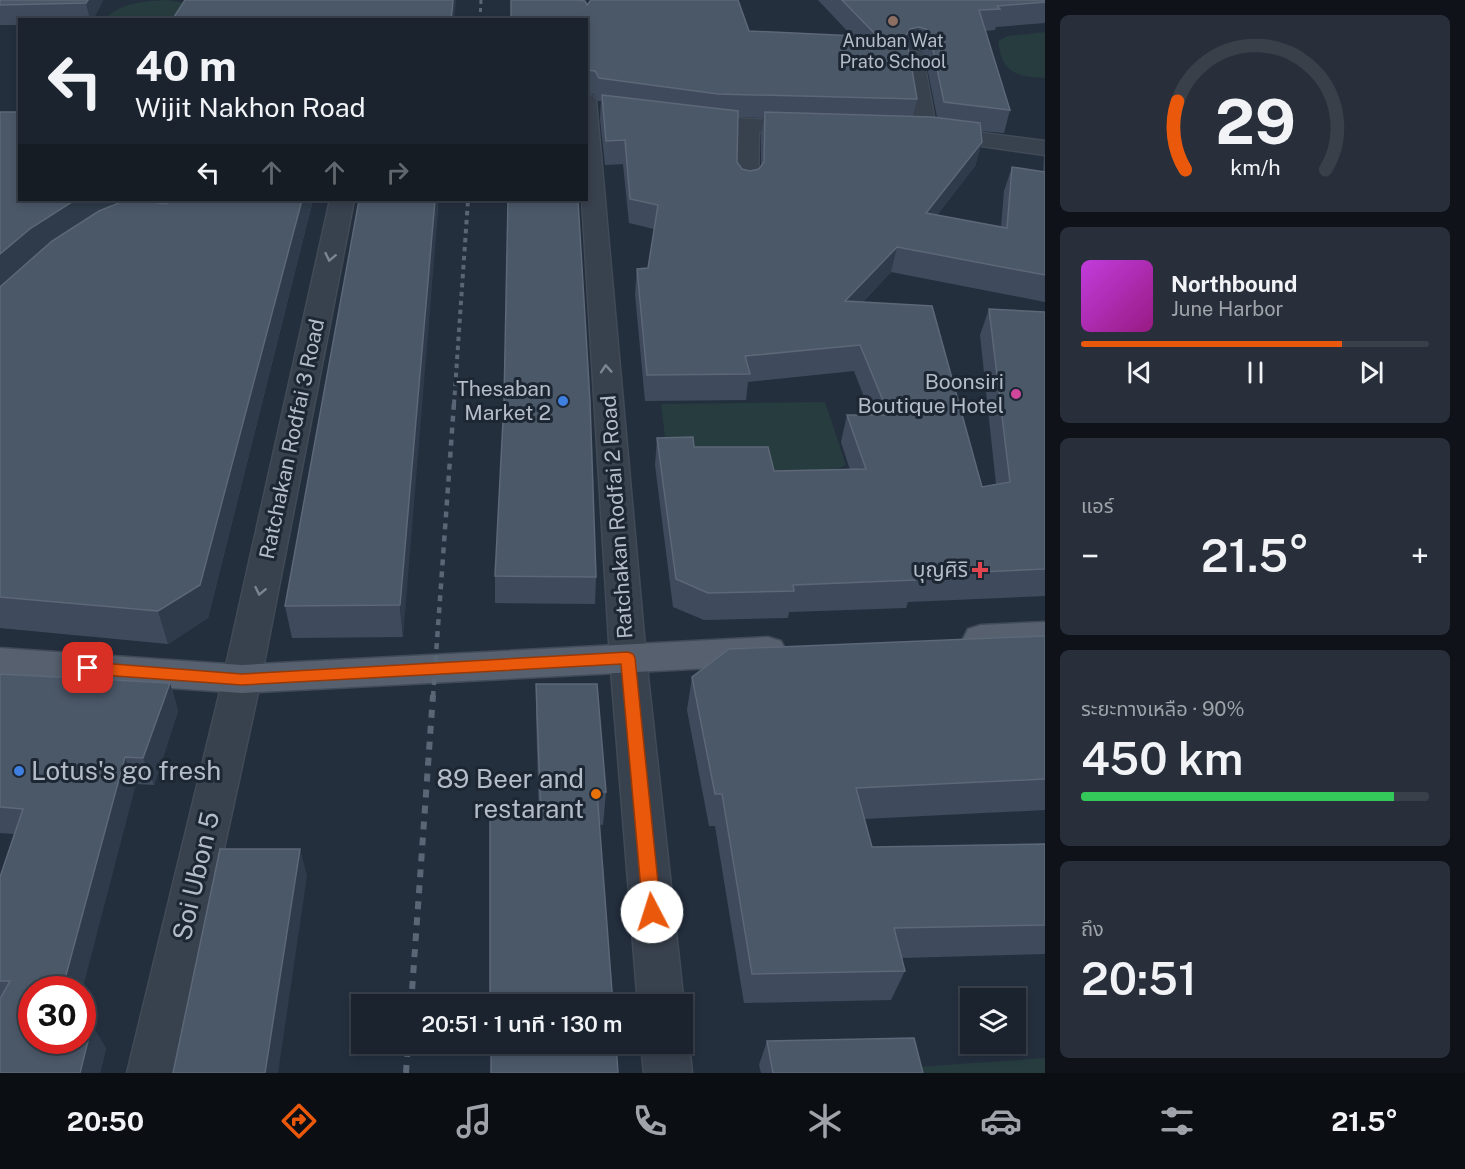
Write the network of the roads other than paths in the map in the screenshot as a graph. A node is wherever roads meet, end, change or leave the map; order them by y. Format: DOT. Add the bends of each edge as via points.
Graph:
graph roads {
  1 [pos="913,57"];
  2 [pos="595,107"];
  3 [pos="669,119"];
  4 [pos="748,126"];
  5 [pos="831,129"];
  6 [pos="903,131"];
  7 [pos="926,132"];
  8 [pos="1045,148"];
  9 [pos="747,186"];
  10 [pos="342,201"];
  11 [pos="1045,636"];
  12 [pos="950,641"];
  13 [pos="795,649"];
  14 [pos="628,658"];
  15 [pos="0,662"];
  16 [pos="242,680"];
  17 [pos="660,994"];
  18 [pos="666,1054"];
  19 [pos="151,1073"];
  20 [pos="668,1073"];
  1 -- 7 [label="street"];
  14 -- 2 [label="street, Ratchakan Rodfai 2 Road, one-way"];
  3 -- 4 [label="street"];
  4 -- 5 [label="street"];
  4 -- 9 [label="street"];
  6 -- 7 [label="street"];
  7 -- 8 [label="street"];
  10 -- 16 [label="street, Ratchakan Rodfai 3 Road, one-way"];
  11 -- 12 [label="main road"];
  13 -- 14 [label="main road"];
  14 -- 16 [label="main road"];
  14 -- 17 [label="street, Ratchakan Rodfai 2 Road"];
  15 -- 16 [label="main road"];
  16 -- 19 [label="street, Soi Ubon 5"];
  18 -- 20 [label="street"];
}
